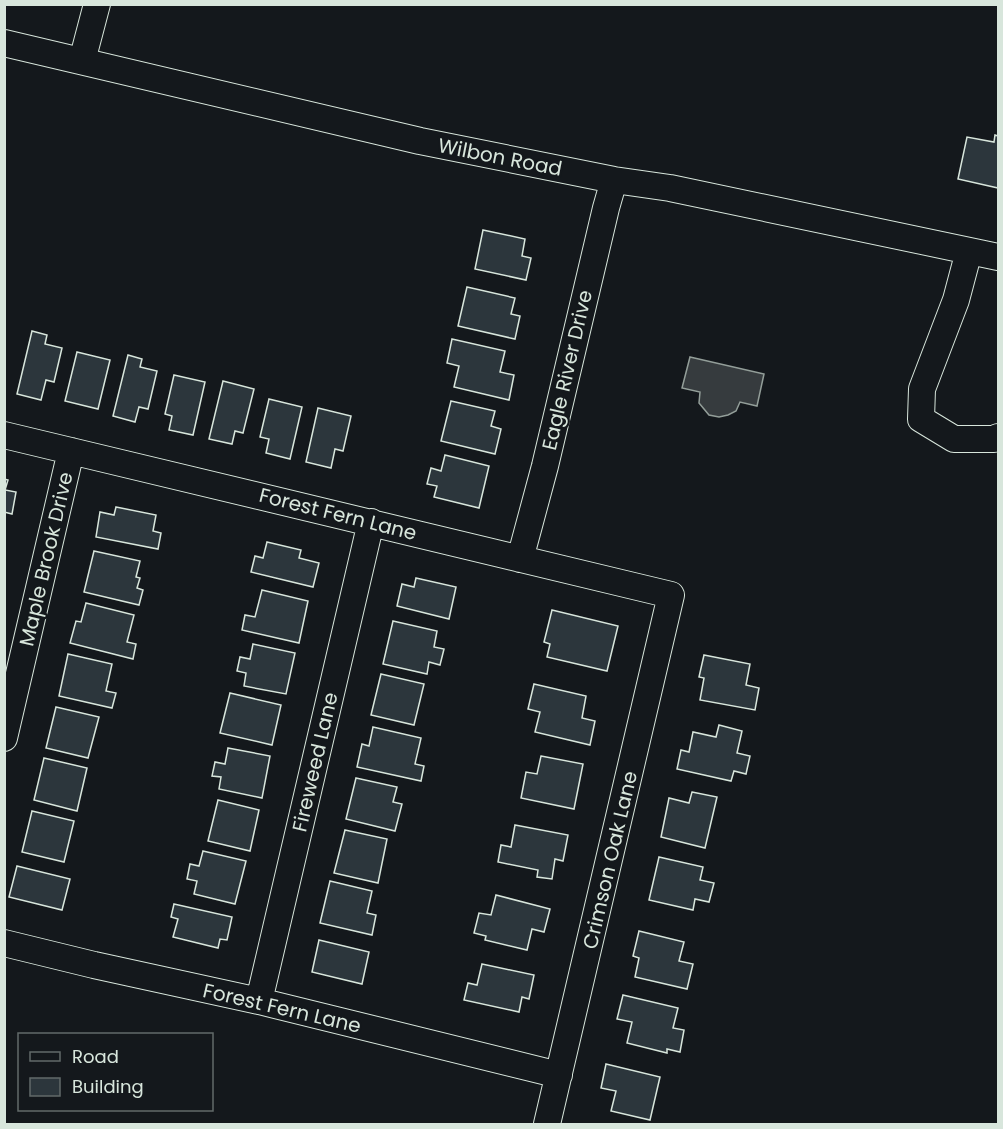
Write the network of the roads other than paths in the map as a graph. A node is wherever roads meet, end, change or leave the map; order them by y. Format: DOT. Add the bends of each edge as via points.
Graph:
graph roads {
  1 [pos="97,4"];
  2 [pos="4,43"];
  3 [pos="82,61"];
  4 [pos="614,180"];
  5 [pos="969,251"];
  6 [pos="999,257"];
  7 [pos="4,435"];
  8 [pos="999,437"];
  9 [pos="71,451"];
  10 [pos="371,522"];
  11 [pos="520,559"];
  12 [pos="671,595"];
  13 [pos="4,738"];
  14 [pos="4,942"];
  15 [pos="259,1001"];
  16 [pos="559,1075"];
  17 [pos="547,1125"];
  1 -- 3 [label="street"];
  2 -- 3 [label="street, Wilbon Road"];
  3 -- 4 [label="street, Wilbon Road" via="420,141"];
  4 -- 5 [label="street, Wilbon Road" via="670,188"];
  4 -- 11 [label="street, Eagle River Drive"];
  5 -- 6 [label="street, Wilbon Road"];
  5 -- 8 [label="street" via="956,300 922,389 921,419 954,439"];
  7 -- 9 [label="street, Forest Fern Lane"];
  9 -- 10 [label="street, Forest Fern Lane"];
  9 -- 13 [label="street, Maple Brook Drive"];
  10 -- 11 [label="street, Forest Fern Lane"];
  10 -- 15 [label="street, Fireweed Lane"];
  11 -- 12 [label="street, Forest Fern Lane"];
  12 -- 16 [label="street, Crimson Oak Lane"];
  14 -- 15 [label="street, Forest Fern Lane"];
  15 -- 16 [label="street, Forest Fern Lane"];
  16 -- 17 [label="street, Crimson Oak Lane"];
}
